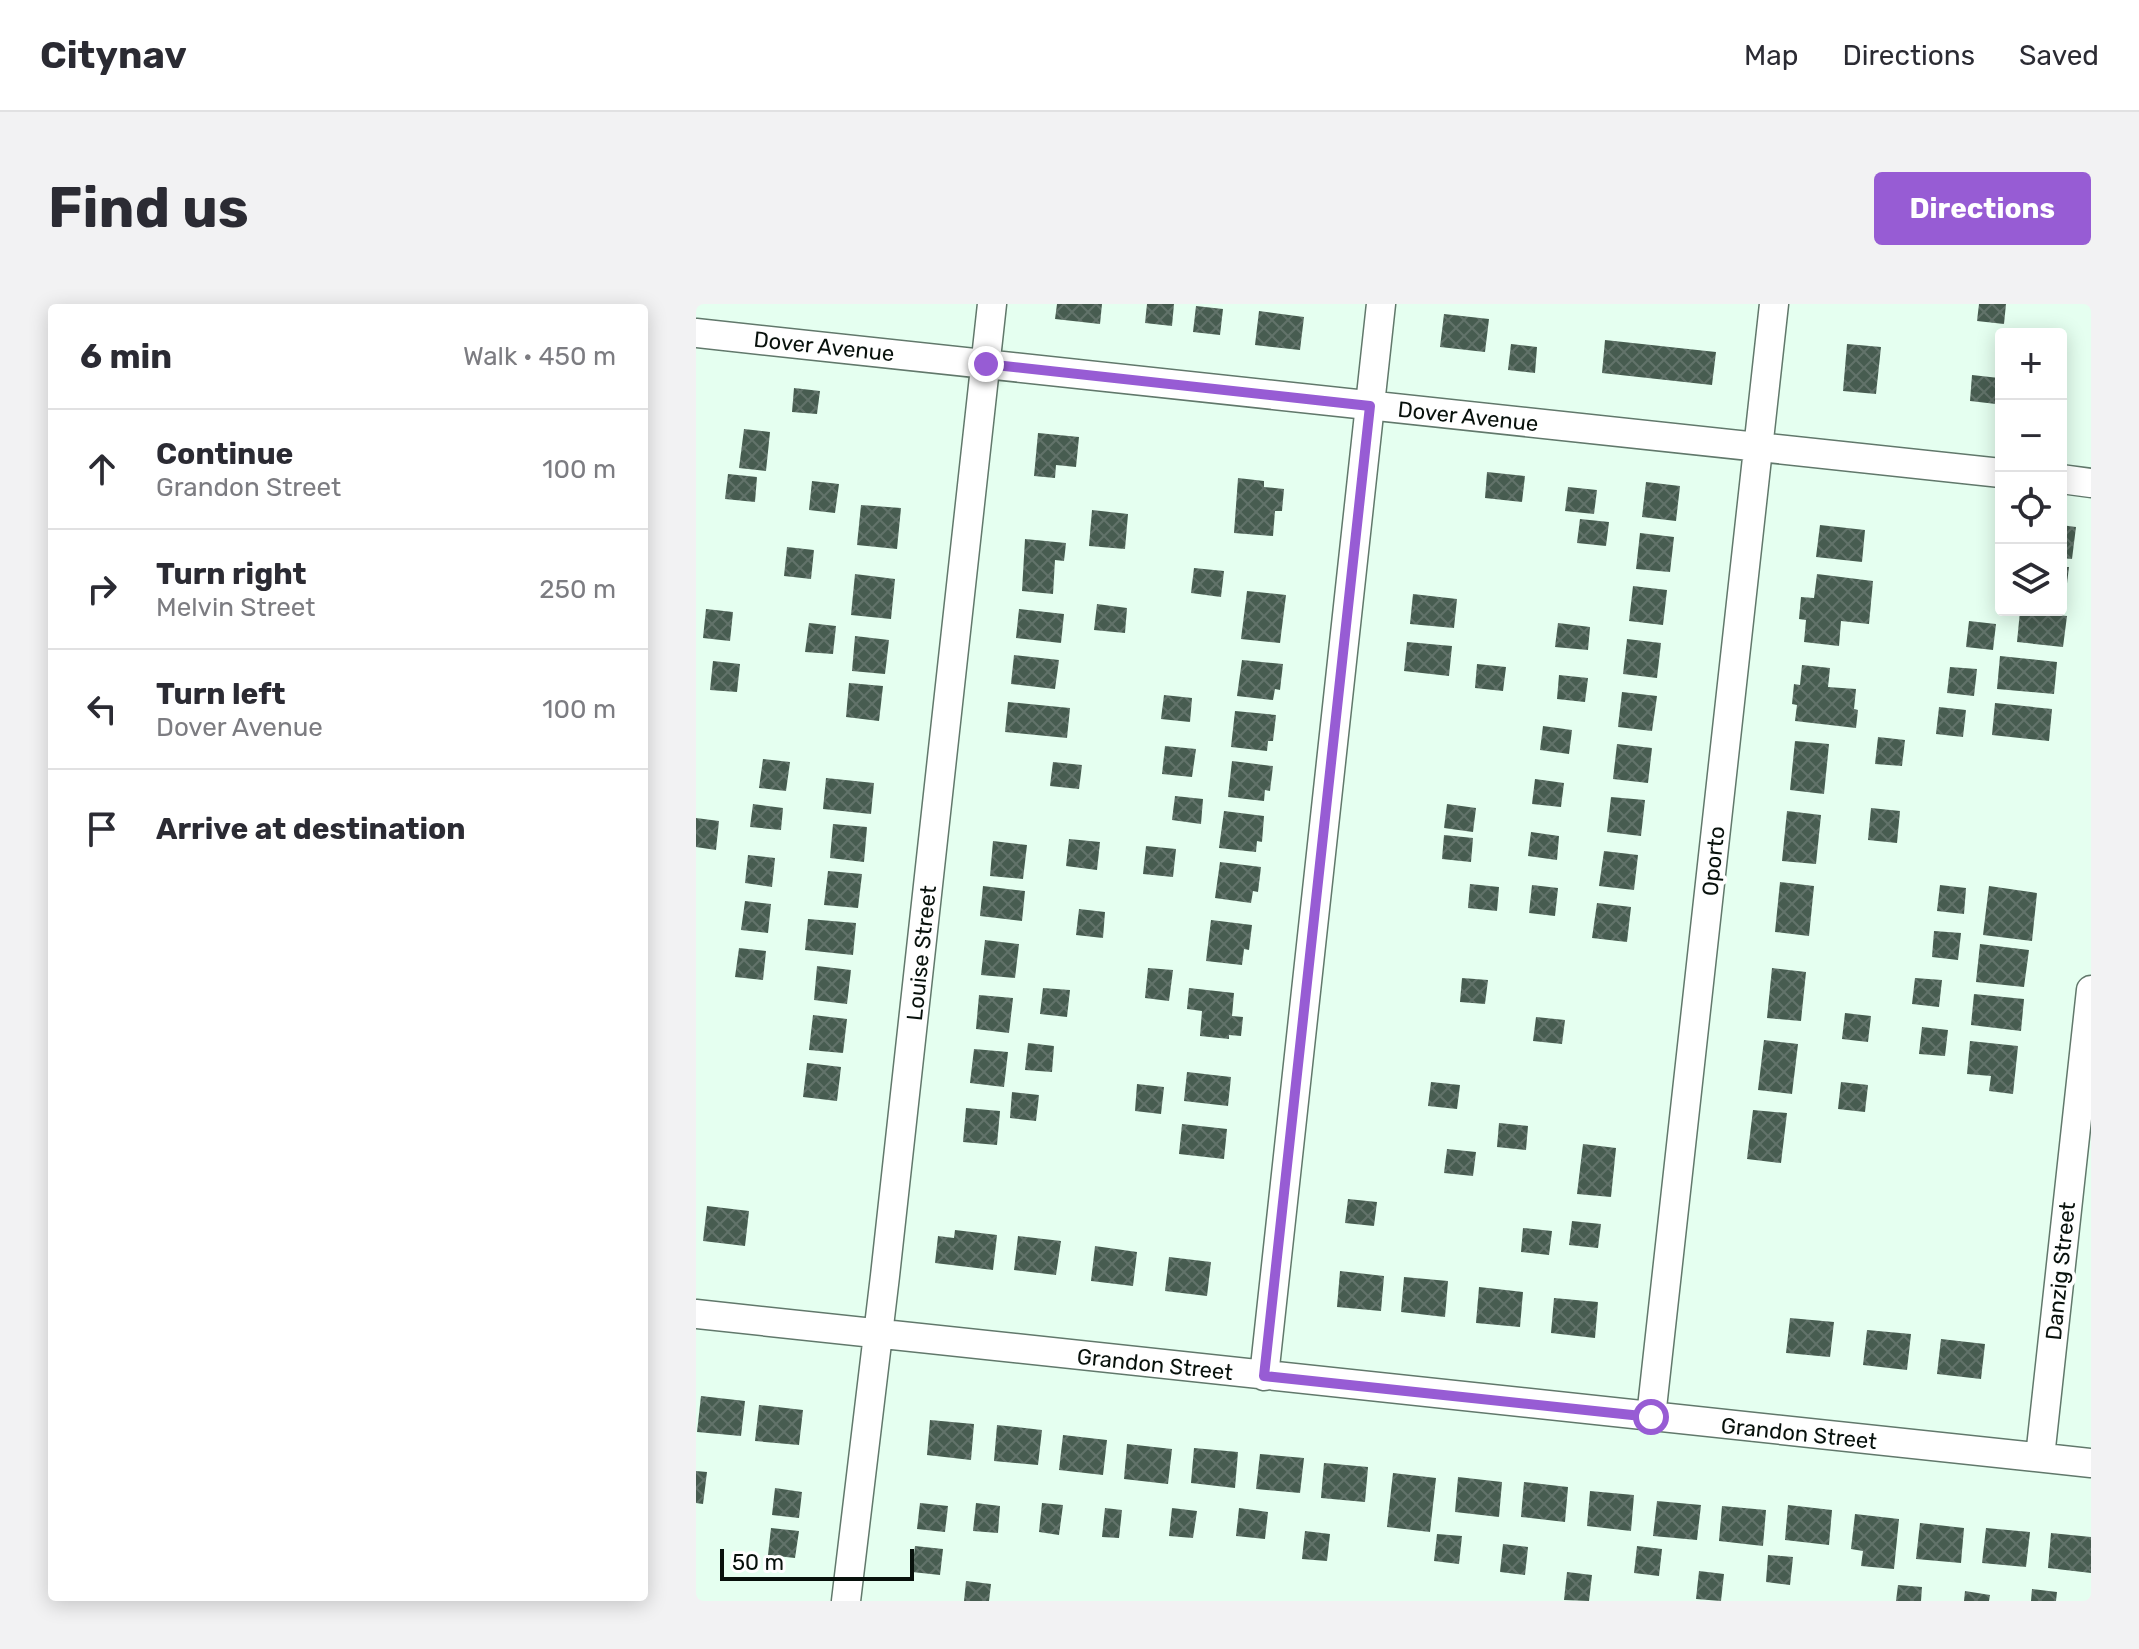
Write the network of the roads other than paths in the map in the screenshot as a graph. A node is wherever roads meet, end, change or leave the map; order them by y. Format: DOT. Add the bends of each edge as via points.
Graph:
graph roads {
  1 [pos="992,304"];
  2 [pos="1381,304"];
  3 [pos="1774,304"];
  4 [pos="696,333"];
  5 [pos="986,364"];
  6 [pos="1370,406"];
  7 [pos="1759,447"];
  8 [pos="1995,472"];
  9 [pos="2067,480"];
  10 [pos="2091,483"];
  11 [pos="2091,990"];
  12 [pos="696,1314"];
  13 [pos="877,1334"];
  14 [pos="1264,1376"];
  15 [pos="1651,1417"];
  16 [pos="2040,1457"];
  17 [pos="2091,1463"];
  18 [pos="846,1601"];
  1 -- 5 [label="street, Louise Street"];
  2 -- 6 [label="street"];
  3 -- 7 [label="street, Oporto"];
  4 -- 5 [label="street, Dover Avenue"];
  5 -- 6 [label="street, Dover Avenue"];
  5 -- 13 [label="street, Louise Street"];
  6 -- 7 [label="street, Dover Avenue"];
  6 -- 14 [label="street"];
  7 -- 8 [label="street, Dover Avenue"];
  7 -- 15 [label="street, Oporto"];
  9 -- 10 [label="street"];
  11 -- 16 [label="street, Danzig Street"];
  12 -- 13 [label="street, Grandon Street"];
  13 -- 14 [label="street, Grandon Street"];
  13 -- 18 [label="street, Louise Street"];
  14 -- 15 [label="street, Grandon Street"];
  15 -- 16 [label="street, Grandon Street"];
  16 -- 17 [label="street, Grandon Street"];
}
